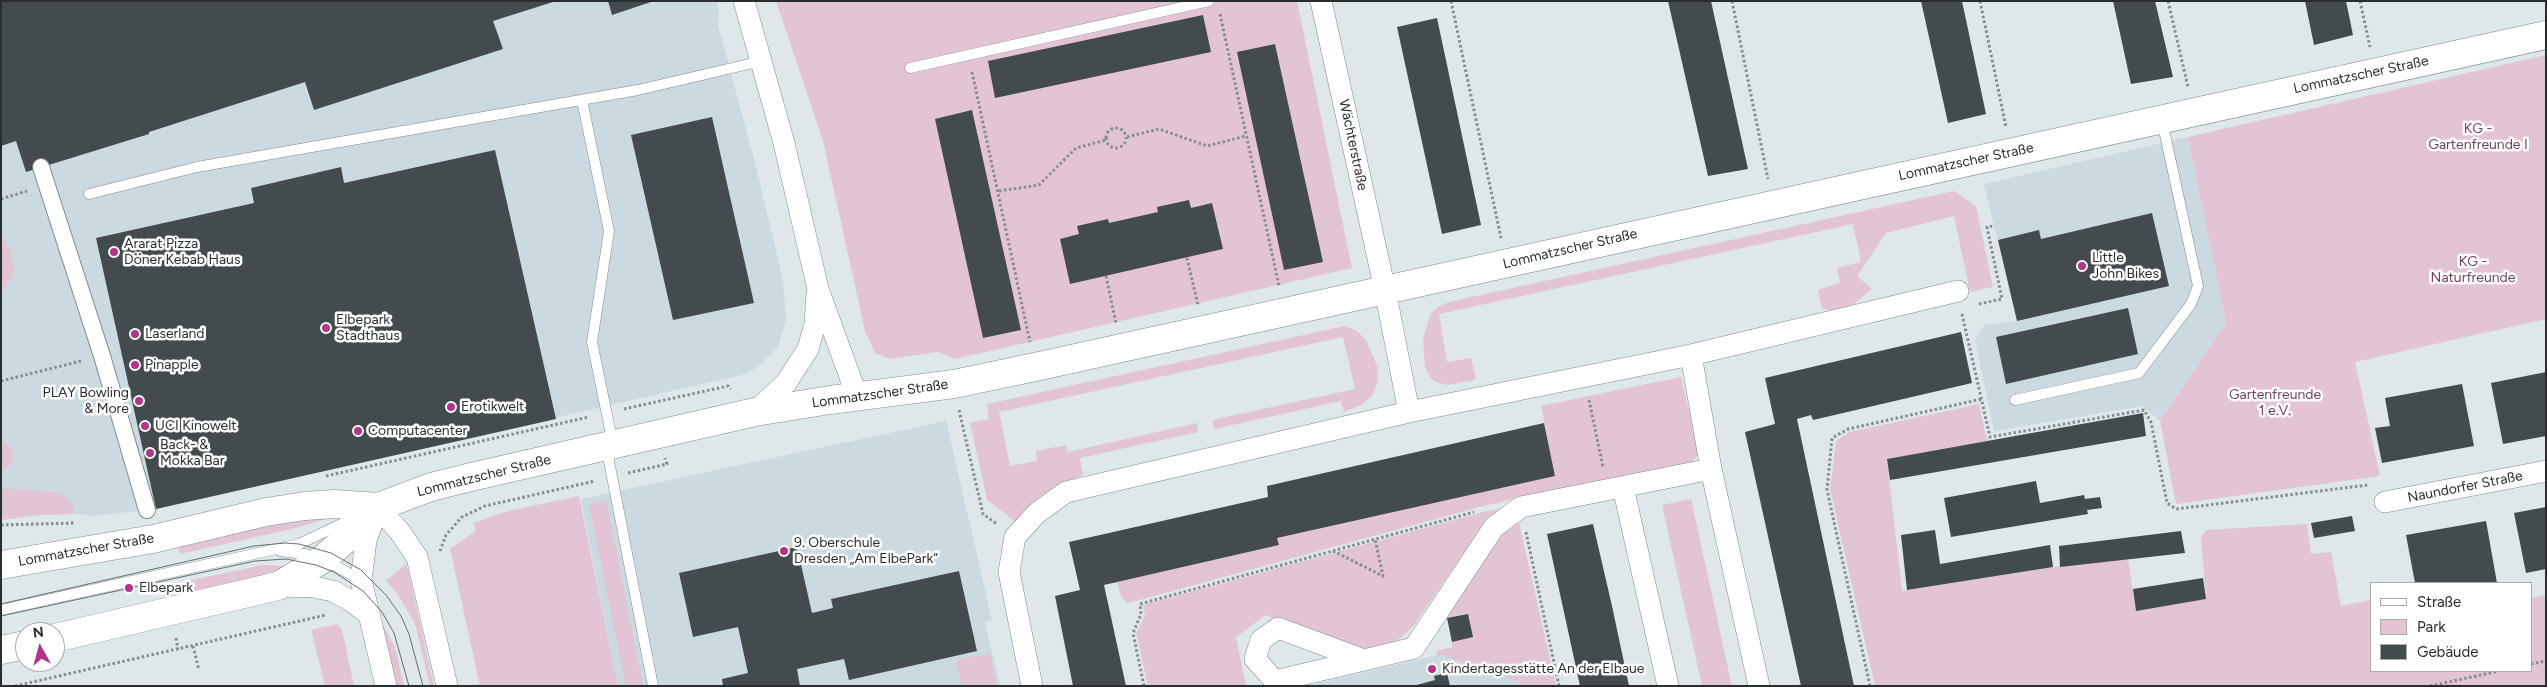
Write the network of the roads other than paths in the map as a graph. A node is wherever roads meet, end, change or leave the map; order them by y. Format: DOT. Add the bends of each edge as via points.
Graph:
graph roads {
  1 [pos="744,1"];
  2 [pos="1209,1"];
  3 [pos="1322,1"];
  4 [pos="2546,35"];
  5 [pos="762,60"];
  6 [pos="910,68"];
  7 [pos="582,100"];
  8 [pos="2162,119"];
  9 [pos="41,167"];
  10 [pos="89,194"];
  11 [pos="818,289"];
  12 [pos="1385,290"];
  13 [pos="1960,300"];
  14 [pos="1691,355"];
  15 [pos="857,396"];
  16 [pos="2015,400"];
  17 [pos="755,412"];
  18 [pos="1409,412"];
  19 [pos="609,445"];
  20 [pos="1711,469"];
  21 [pos="2546,471"];
  22 [pos="1616,488"];
  23 [pos="2385,502"];
  24 [pos="378,507"];
  25 [pos="147,510"];
  26 [pos="269,550"];
  27 [pos="323,559"];
  28 [pos="1,565"];
  29 [pos="361,580"];
  30 [pos="278,586"];
  31 [pos="1,610"];
  32 [pos="368,614"];
  33 [pos="65,636"];
  34 [pos="15,647"];
  35 [pos="1,650"];
  36 [pos="1364,660"];
  37 [pos="386,686"];
  38 [pos="447,686"];
  39 [pos="653,686"];
  40 [pos="1032,686"];
  41 [pos="1668,686"];
  42 [pos="1759,686"];
  1 -- 5 [label="street"];
  2 -- 6 [label="lane"];
  3 -- 12 [label="street, Wächterstraße"];
  4 -- 8 [label="main road, Lommatzscher Straße"];
  5 -- 7 [label="lane"];
  5 -- 11 [label="street"];
  7 -- 10 [label="lane" via="197,167"];
  7 -- 19 [label="lane" via="609,231 592,342 607,413"];
  8 -- 12 [label="main road, Lommatzscher Straße"];
  8 -- 16 [label="lane" via="2198,286 2191,304 2139,373"];
  9 -- 25 [label="street"];
  11 -- 15 [label="street"];
  11 -- 17 [label="street" via="808,349 786,383"];
  12 -- 15 [label="main road, Lommatzscher Straße" via="954,384"];
  12 -- 18 [label="street"];
  13 -- 14 [label="street"];
  14 -- 18 [label="street"];
  14 -- 20 [label="street"];
  15 -- 17 [label="main road, Lommatzscher Straße"];
  17 -- 19 [label="main road, Lommatzscher Straße"];
  18 -- 40 [label="street" via="1066,492 1037,513 1015,538 1009,572"];
  19 -- 24 [label="main road, Lommatzscher Straße" via="431,487"];
  19 -- 39 [label="lane"];
  20 -- 22 [label="street"];
  20 -- 42 [label="street"];
  21 -- 23 [label="street, Naundorfer Straße"];
  22 -- 36 [label="street" via="1520,507 1494,528 1414,648"];
  22 -- 41 [label="street"];
  24 -- 26 [label="lane" via="299,544"];
  24 -- 27 [label="main road, Lommatzscher Straße"];
  24 -- 28 [label="main road, Lommatzscher Straße" via="304,506 153,539"];
  24 -- 29 [label="street" via="366,540"];
  24 -- 38 [label="street" via="417,557"];
  26 -- 27 [label="lane"];
  26 -- 31 [label="lane"];
  27 -- 29 [label="lane"];
  27 -- 30 [label="main road, Lommatzscher Straße"];
  29 -- 32 [label="street"];
  30 -- 32 [label="street" via="333,591"];
  30 -- 33 [label="main road, Lommatzscher Straße"];
  32 -- 37 [label="street"];
  34 -- 35 [label="main road"];
}
